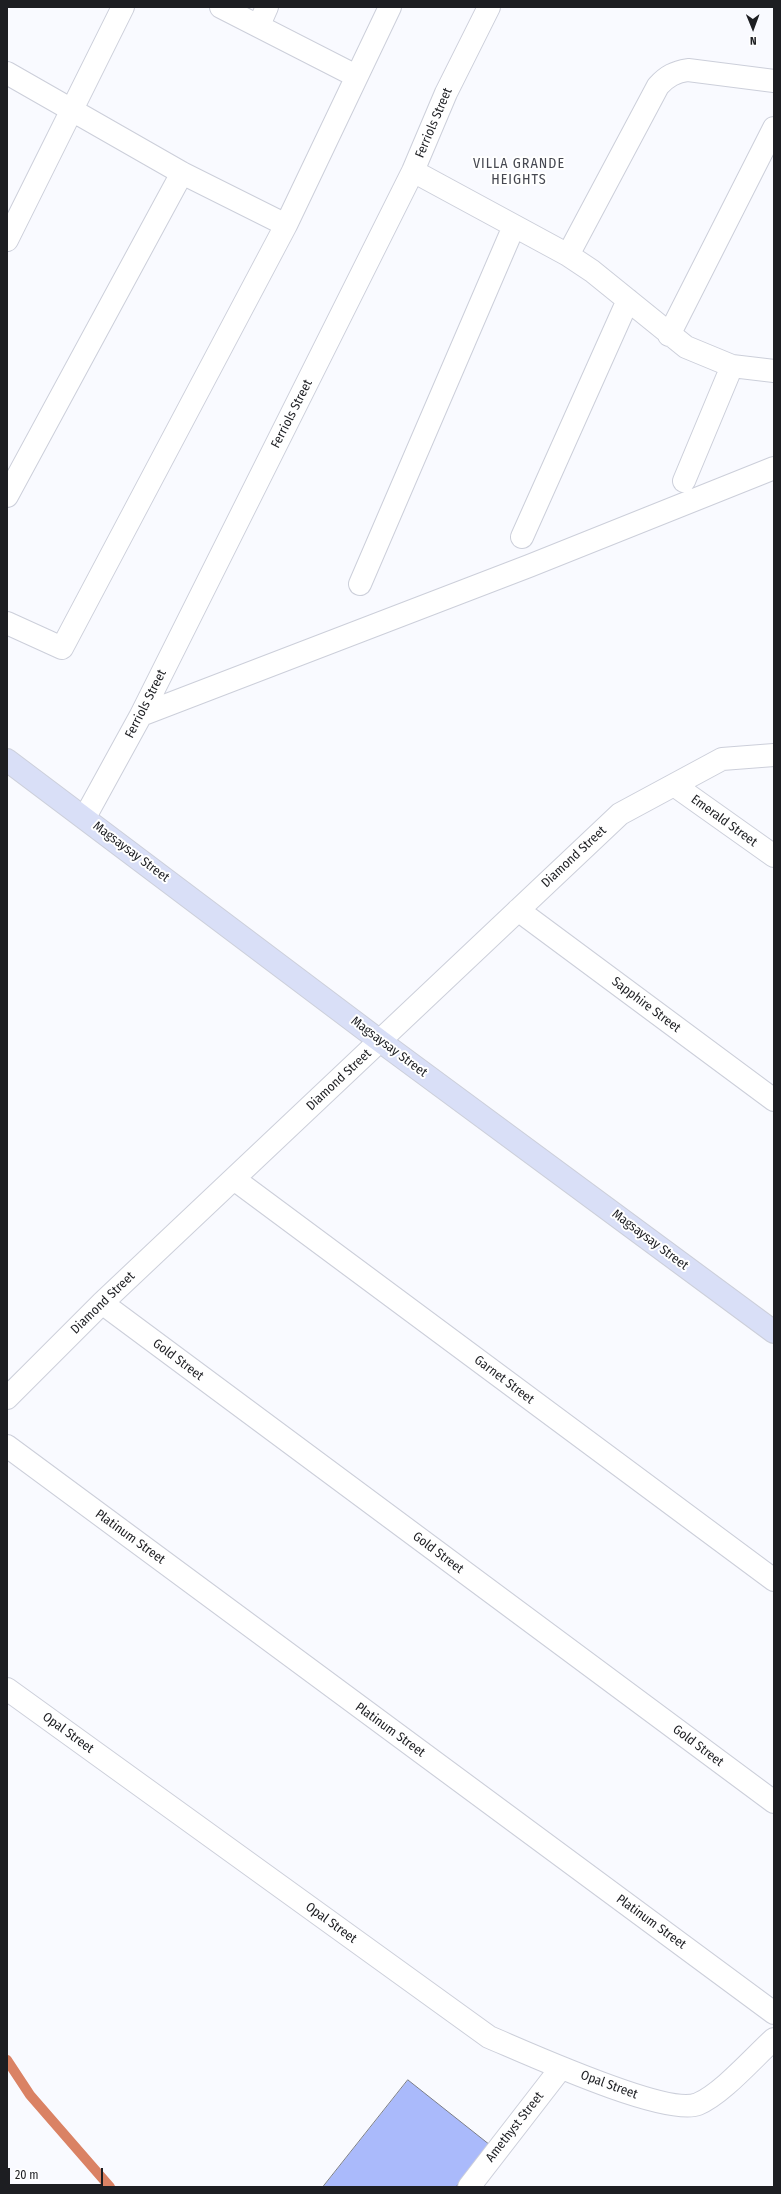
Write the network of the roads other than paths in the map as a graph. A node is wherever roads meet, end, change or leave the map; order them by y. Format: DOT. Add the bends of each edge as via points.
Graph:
graph roads {
  1 [pos="123,7"];
  2 [pos="221,7"];
  3 [pos="390,7"];
  4 [pos="489,7"];
  5 [pos="263,16"];
  6 [pos="7,73"];
  7 [pos="356,76"];
  8 [pos="774,81"];
  9 [pos="73,109"];
  10 [pos="774,128"];
  11 [pos="413,171"];
  12 [pos="182,173"];
  13 [pos="14,207"];
  14 [pos="286,225"];
  15 [pos="514,226"];
  16 [pos="7,240"];
  17 [pos="568,256"];
  18 [pos="628,300"];
  19 [pos="669,335"];
  20 [pos="732,366"];
  21 [pos="774,371"];
  22 [pos="774,468"];
  23 [pos="684,481"];
  24 [pos="7,496"];
  25 [pos="522,537"];
  26 [pos="360,584"];
  27 [pos="7,623"];
  28 [pos="141,715"];
  29 [pos="774,755"];
  30 [pos="7,760"];
  31 [pos="674,784"];
  32 [pos="85,817"];
  33 [pos="774,856"];
  34 [pos="518,910"];
  35 [pos="380,1041"];
  36 [pos="774,1100"];
  37 [pos="234,1179"];
  38 [pos="102,1303"];
  39 [pos="774,1332"];
  40 [pos="7,1398"];
  41 [pos="7,1446"];
  42 [pos="774,1580"];
  43 [pos="7,1689"];
  44 [pos="774,1802"];
  45 [pos="774,2013"];
  46 [pos="774,2039"];
  47 [pos="561,2068"];
  48 [pos="469,2187"];
  1 -- 9 [label="street"];
  2 -- 5 [label="street"];
  3 -- 7 [label="street"];
  4 -- 11 [label="street, Ferriols Street" via="446,93"];
  5 -- 7 [label="street"];
  6 -- 9 [label="street"];
  7 -- 14 [label="street"];
  8 -- 17 [label="street" via="688,70 665,78 658,86"];
  9 -- 12 [label="street"];
  9 -- 13 [label="street"];
  10 -- 19 [label="street"];
  11 -- 15 [label="street"];
  11 -- 28 [label="street, Ferriols Street"];
  12 -- 14 [label="street"];
  12 -- 24 [label="street"];
  13 -- 16 [label="street"];
  14 -- 27 [label="street" via="62,648"];
  15 -- 17 [label="street"];
  15 -- 26 [label="street"];
  17 -- 18 [label="street" via="592,271"];
  18 -- 19 [label="street"];
  18 -- 25 [label="street"];
  19 -- 20 [label="street" via="686,348"];
  20 -- 21 [label="street"];
  20 -- 23 [label="street"];
  22 -- 28 [label="street" via="529,566"];
  28 -- 32 [label="street, Ferriols Street"];
  29 -- 31 [label="street, Diamond Street" via="722,759"];
  30 -- 32 [label="street, Magsaysay Street"];
  31 -- 33 [label="street, Emerald Street"];
  31 -- 34 [label="street, Diamond Street" via="620,814"];
  32 -- 35 [label="street, Magsaysay Street"];
  34 -- 35 [label="street, Diamond Street"];
  34 -- 36 [label="street, Sapphire Street"];
  35 -- 37 [label="street, Diamond Street"];
  35 -- 39 [label="street, Magsaysay Street"];
  37 -- 38 [label="street, Diamond Street"];
  37 -- 42 [label="street, Garnet Street"];
  38 -- 40 [label="street, Diamond Street"];
  38 -- 44 [label="street, Gold Street"];
  41 -- 45 [label="street, Platinum Street"];
  43 -- 47 [label="street, Opal Street" via="489,2037"];
  46 -- 47 [label="street, Opal Street" via="710,2098 696,2105 681,2106 646,2098"];
  47 -- 48 [label="street, Amethyst Street"];
}
